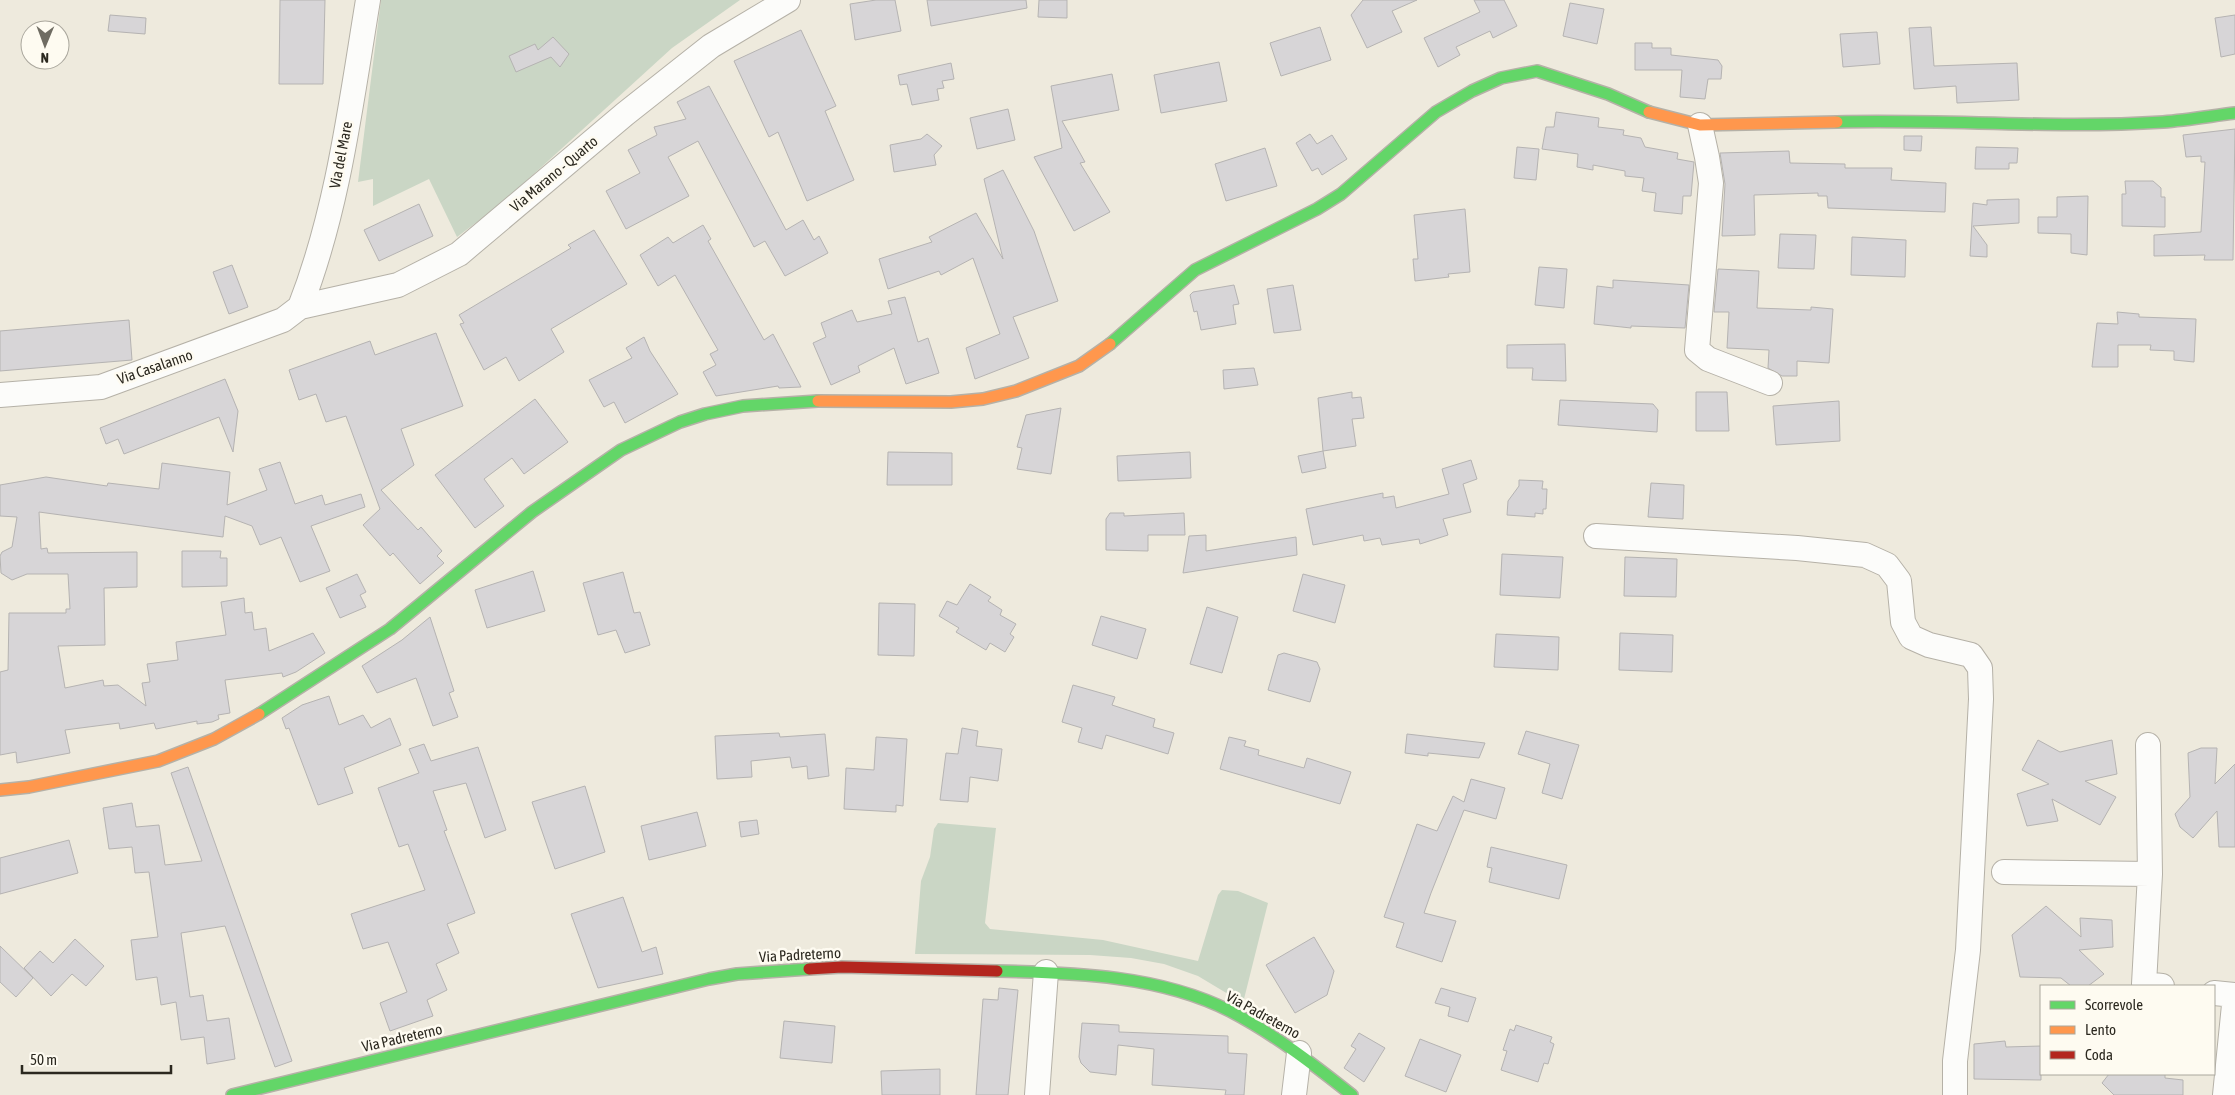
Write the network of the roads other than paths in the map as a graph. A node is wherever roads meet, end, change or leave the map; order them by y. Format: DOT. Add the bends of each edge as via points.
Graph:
graph roads {
  1 [pos="368,0"];
  2 [pos="788,0"];
  3 [pos="2235,113"];
  4 [pos="1700,125"];
  5 [pos="300,308"];
  6 [pos="1770,384"];
  7 [pos="0,395"];
  8 [pos="1596,536"];
  9 [pos="2148,745"];
  10 [pos="0,790"];
  11 [pos="2004,872"];
  12 [pos="2150,874"];
  13 [pos="1046,972"];
  14 [pos="2153,985"];
  15 [pos="2215,993"];
  16 [pos="2235,995"];
  17 [pos="1299,1053"];
  18 [pos="247,1092"];
  19 [pos="232,1095"];
  20 [pos="1037,1095"];
  21 [pos="1294,1095"];
  22 [pos="1352,1095"];
  23 [pos="1955,1095"];
  24 [pos="2225,1095"];
  1 -- 5 [label="street, Via del Mare" via="330,215"];
  2 -- 5 [label="street, Via Marano - Quarto" via="711,46 459,254 398,285"];
  3 -- 4 [label="street" via="2164,122 2081,124 1914,120"];
  4 -- 6 [label="street" via="1710,183 1697,350 1708,359"];
  4 -- 10 [label="street" via="1656,115 1608,94 1536,71 1502,78 1436,112 1341,194 1195,270 1117,340 1079,366 1016,391 983,399 951,402 839,400 743,406 680,422 621,450 532,512 390,629 260,714 214,739 158,761 29,788"];
  5 -- 7 [label="street, Via Casalanno" via="283,320 100,387"];
  8 -- 23 [label="street" via="1866,555 1887,565 1899,581 1903,622 1910,636 1929,645 1971,655 1980,668 1968,950 1956,1052"];
  9 -- 12 [label="street"];
  11 -- 12 [label="street"];
  12 -- 14 [label="street" via="2144,984"];
  13 -- 17 [label="street, Via Padreterno" via="1118,978 1180,991 1230,1011"];
  13 -- 18 [label="street, Via Padreterno" via="842,967 737,974"];
  13 -- 20 [label="street"];
  15 -- 16 [label="street"];
  16 -- 24 [label="street"];
  17 -- 21 [label="street"];
  17 -- 22 [label="street, Via Padreterno"];
  18 -- 19 [label="street, Via Padreterno"];
}
